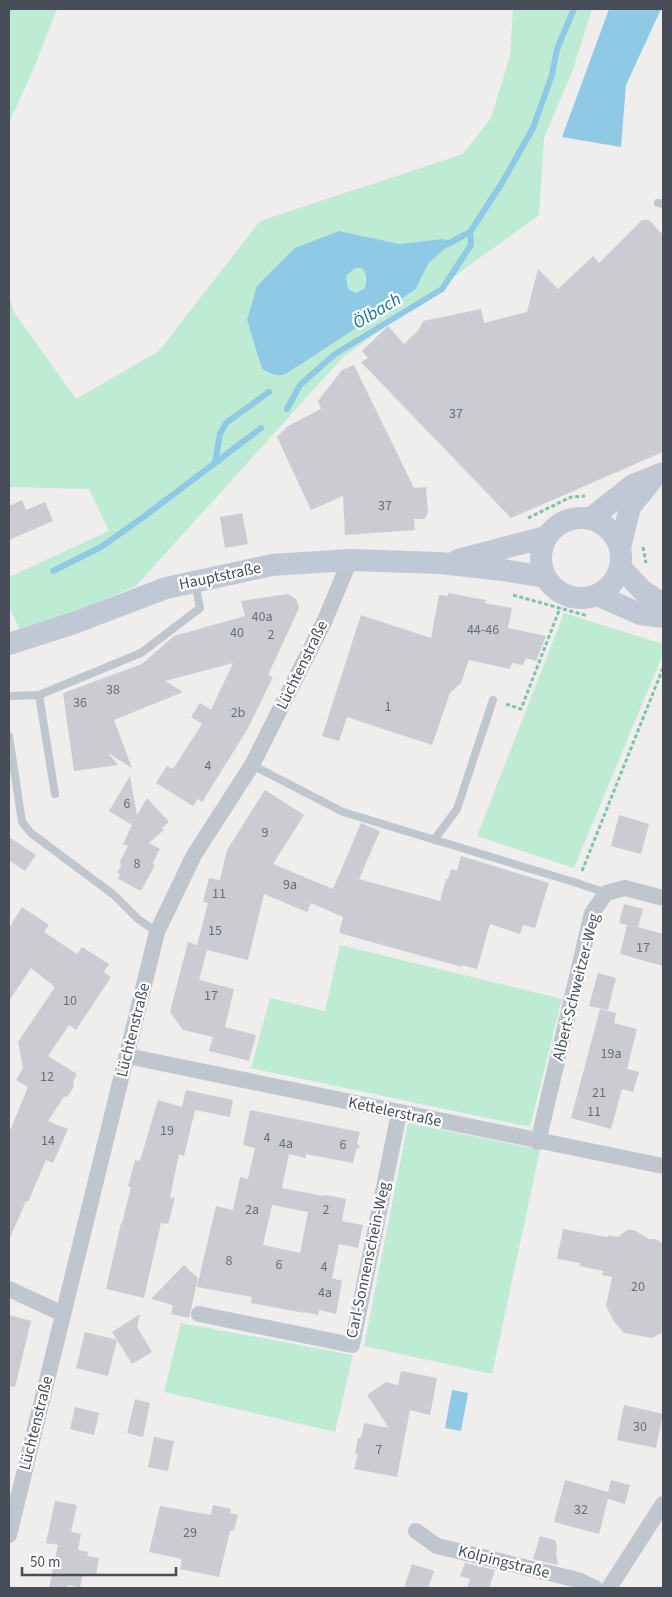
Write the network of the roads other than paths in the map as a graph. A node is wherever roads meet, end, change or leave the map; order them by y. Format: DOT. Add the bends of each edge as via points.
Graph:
graph roads {
  1 [pos="658,475"];
  2 [pos="590,519"];
  3 [pos="546,537"];
  4 [pos="620,557"];
  5 [pos="350,560"];
  6 [pos="440,563"];
  7 [pos="545,577"];
  8 [pos="195,582"];
  9 [pos="597,595"];
  10 [pos="663,604"];
  11 [pos="663,617"];
  12 [pos="9,644"];
  13 [pos="39,695"];
  14 [pos="9,696"];
  15 [pos="493,700"];
  16 [pos="9,736"];
  17 [pos="252,765"];
  18 [pos="55,794"];
  19 [pos="434,840"];
  20 [pos="606,893"];
  21 [pos="663,898"];
  22 [pos="157,932"];
  23 [pos="127,1056"];
  24 [pos="400,1113"];
  25 [pos="538,1142"];
  26 [pos="663,1166"];
  27 [pos="9,1289"];
  28 [pos="63,1314"];
  29 [pos="199,1314"];
  30 [pos="663,1504"];
  31 [pos="416,1531"];
  32 [pos="9,1535"];
  33 [pos="595,1588"];
  34 [pos="609,1588"];
  1 -- 2 [label="main road" via="633,485"];
  1 -- 4 [label="main road" via="630,507"];
  2 -- 3 [label="main road" via="566,521"];
  2 -- 4 [label="main road" via="609,529 616,538"];
  3 -- 6 [label="main road, Hauptstraße"];
  3 -- 7 [label="main road" via="540,557"];
  4 -- 9 [label="main road" via="616,578"];
  4 -- 10 [label="main road" via="643,591"];
  5 -- 6 [label="main road, Hauptstraße"];
  5 -- 8 [label="main road, Hauptstraße" via="272,565"];
  5 -- 17 [label="street, Lüchtenstraße" via="325,620"];
  6 -- 7 [label="main road, Hauptstraße"];
  7 -- 9 [label="main road" via="558,592 568,596"];
  8 -- 12 [label="main road, Hauptstraße" via="166,588"];
  8 -- 13 [label="lane" via="200,608 141,653"];
  9 -- 11 [label="main road" via="640,614"];
  13 -- 14 [label="lane"];
  13 -- 18 [label="lane"];
  15 -- 19 [label="lane" via="456,809"];
  16 -- 22 [label="lane" via="22,822 31,833"];
  17 -- 19 [label="lane" via="343,812"];
  17 -- 22 [label="street, Lüchtenstraße" via="194,855"];
  19 -- 20 [label="lane"];
  20 -- 21 [label="street, Albert-Schweitzer-Weg" via="624,888"];
  20 -- 25 [label="street, Albert-Schweitzer-Weg" via="592,913"];
  22 -- 23 [label="street, Lüchtenstraße"];
  23 -- 24 [label="street, Kettelerstraße"];
  23 -- 28 [label="street, Lüchtenstraße"];
  24 -- 25 [label="street, Kettelerstraße"];
  24 -- 29 [label="street, Carl-Sonnenschein-Weg" via="352,1345"];
  25 -- 26 [label="street, Kettelerstraße"];
  27 -- 28 [label="street"];
  28 -- 32 [label="street, Lüchtenstraße"];
  30 -- 34 [label="street"];
  31 -- 33 [label="street, Kolpingstraße" via="437,1546 578,1580"];
}
